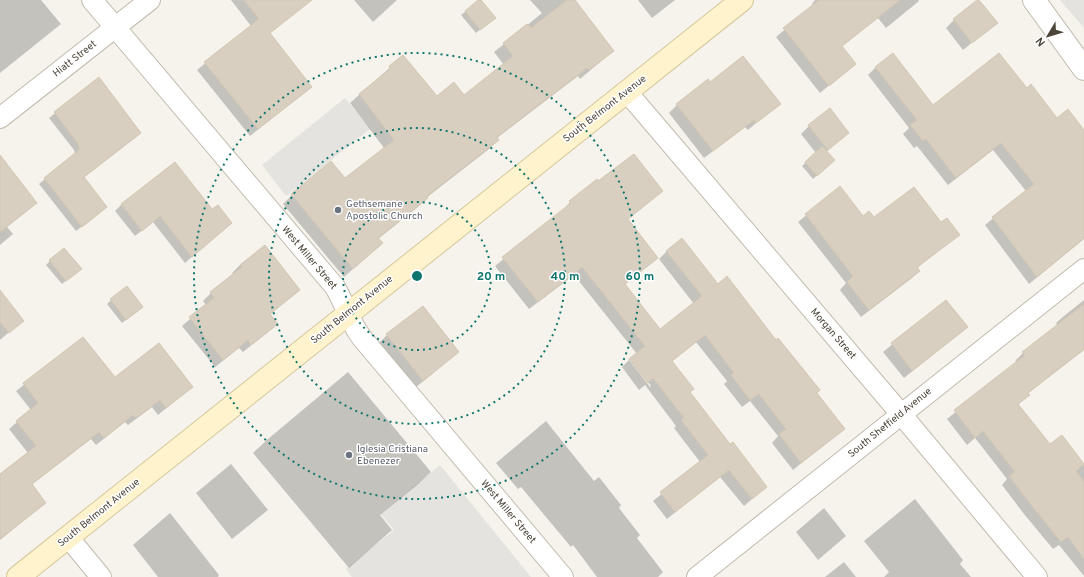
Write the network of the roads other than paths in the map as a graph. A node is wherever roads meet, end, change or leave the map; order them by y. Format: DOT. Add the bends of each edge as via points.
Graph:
graph roads {
  1 [pos="92,0"];
  2 [pos="150,0"];
  3 [pos="742,0"];
  4 [pos="1034,0"];
  5 [pos="115,28"];
  6 [pos="1084,69"];
  7 [pos="627,92"];
  8 [pos="0,118"];
  9 [pos="1084,269"];
  10 [pos="348,313"];
  11 [pos="901,414"];
  12 [pos="68,538"];
  13 [pos="18,577"];
  14 [pos="102,577"];
  15 [pos="563,577"];
  16 [pos="698,577"];
  17 [pos="1038,577"];
  1 -- 5 [label="street, West Miller Street"];
  2 -- 5 [label="street, Hiatt Street"];
  3 -- 7 [label="main road, South Belmont Avenue"];
  4 -- 6 [label="street"];
  5 -- 8 [label="street, Hiatt Street"];
  5 -- 10 [label="street, West Miller Street" via="335,287"];
  7 -- 10 [label="main road, South Belmont Avenue"];
  7 -- 11 [label="street, Morgan Street"];
  9 -- 11 [label="street, South Sheffield Avenue"];
  10 -- 12 [label="main road, South Belmont Avenue"];
  10 -- 15 [label="street, West Miller Street" via="354,328 362,338"];
  11 -- 16 [label="street, South Sheffield Avenue"];
  11 -- 17 [label="street, Morgan Street"];
  12 -- 13 [label="main road, South Belmont Avenue"];
  12 -- 14 [label="street"];
}
